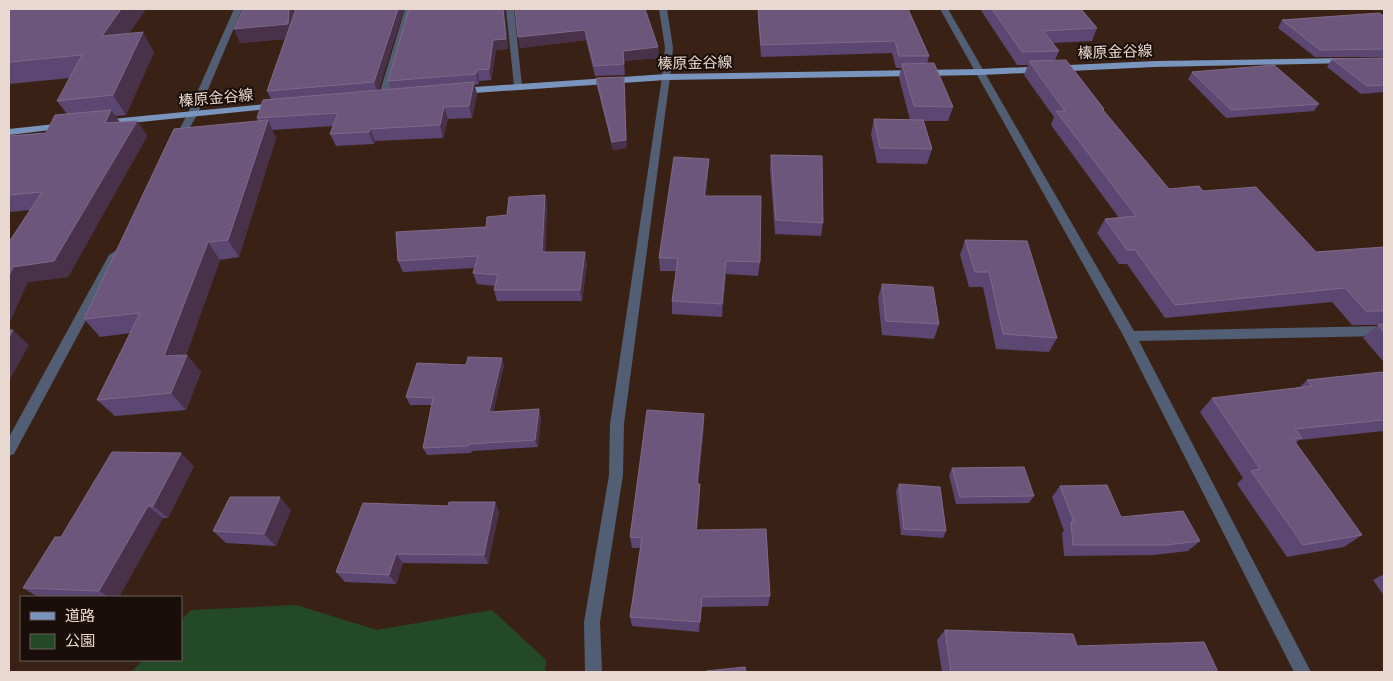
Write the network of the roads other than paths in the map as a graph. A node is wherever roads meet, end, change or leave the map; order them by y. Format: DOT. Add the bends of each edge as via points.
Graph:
graph roads {
  1 [pos="238,9"];
  2 [pos="409,9"];
  3 [pos="510,9"];
  4 [pos="663,9"];
  5 [pos="944,9"];
  6 [pos="1354,61"];
  7 [pos="982,72"];
  8 [pos="666,77"];
  9 [pos="518,86"];
  10 [pos="450,92"];
  11 [pos="383,98"];
  12 [pos="288,105"];
  13 [pos="193,113"];
  14 [pos="9,132"];
  15 [pos="169,156"];
  16 [pos="122,243"];
  17 [pos="1384,330"];
  18 [pos="1130,336"];
  19 [pos="9,450"];
  20 [pos="593,672"];
  21 [pos="1303,672"];
  1 -- 13 [label="street"];
  2 -- 11 [label="street"];
  3 -- 9 [label="street"];
  4 -- 8 [label="street" via="668,48"];
  5 -- 7 [label="street"];
  6 -- 7 [label="main road, 榛原金谷線" via="1155,64"];
  7 -- 8 [label="main road, 榛原金谷線"];
  7 -- 18 [label="street"];
  8 -- 9 [label="main road, 榛原金谷線"];
  8 -- 20 [label="street" via="617,424 616,475 592,622"];
  9 -- 10 [label="main road, 榛原金谷線"];
  12 -- 13 [label="main road, 榛原金谷線"];
  13 -- 14 [label="main road, 榛原金谷線"];
  13 -- 15 [label="street"];
  16 -- 19 [label="street"];
  17 -- 18 [label="street"];
  18 -- 21 [label="street"];
}
